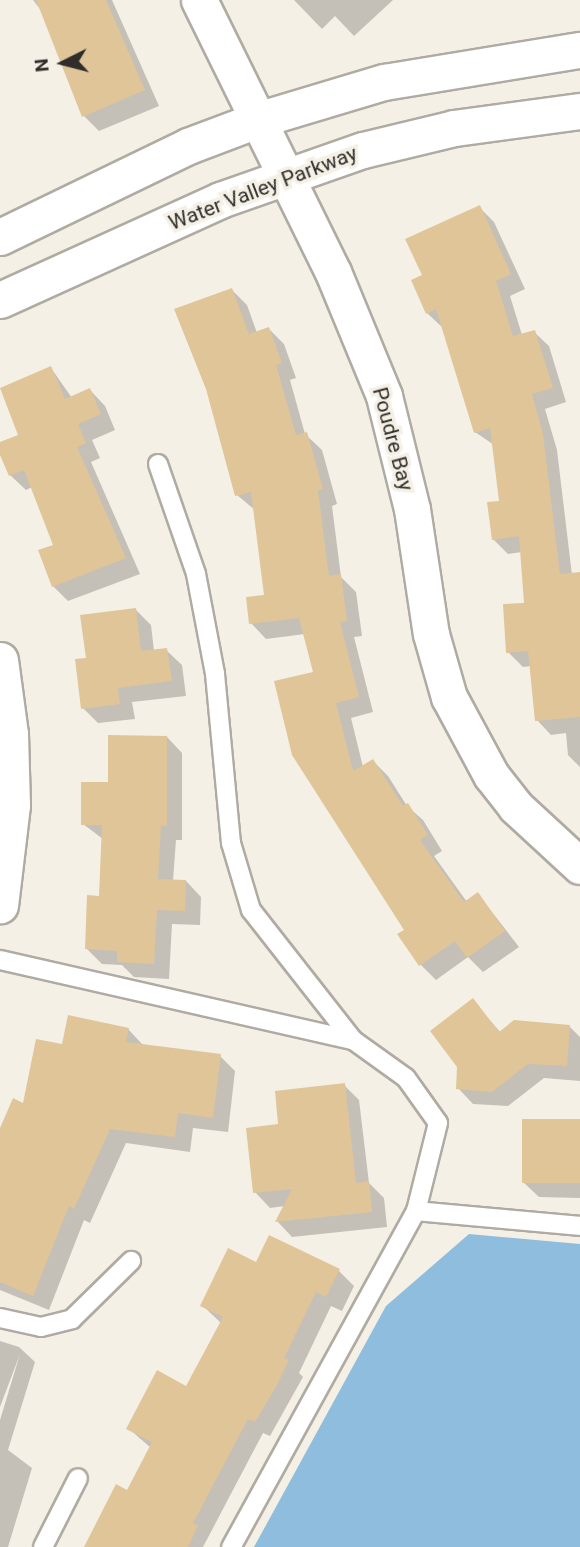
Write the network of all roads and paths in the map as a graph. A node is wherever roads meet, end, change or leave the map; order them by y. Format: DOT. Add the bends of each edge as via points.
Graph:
graph roads {
  1 [pos="199,0"];
  2 [pos="580,50"];
  3 [pos="580,111"];
  4 [pos="257,120"];
  5 [pos="285,176"];
  6 [pos="0,237"];
  7 [pos="0,300"];
  8 [pos="158,464"];
  9 [pos="0,660"];
  10 [pos="580,866"];
  11 [pos="0,905"];
  12 [pos="0,960"];
  13 [pos="353,1040"];
  14 [pos="416,1211"];
  15 [pos="580,1226"];
  16 [pos="131,1261"];
  17 [pos="0,1318"];
  18 [pos="78,1478"];
  19 [pos="43,1547"];
  20 [pos="231,1547"];
  1 -- 4 [label="street, Poudre Bay"];
  2 -- 4 [label="street" via="384,82"];
  3 -- 5 [label="street, Water Valley Parkway" via="454,128 363,150"];
  4 -- 5 [label="street, Poudre Bay"];
  4 -- 6 [label="street" via="188,146"];
  5 -- 7 [label="street, Water Valley Parkway"];
  5 -- 10 [label="street, Poudre Bay" via="333,272 396,431 431,634 449,697 491,775 516,807"];
  8 -- 13 [label="lane" via="197,574 215,674 231,843 251,910"];
  9 -- 11 [label="street" via="10,734 12,805"];
  12 -- 13 [label="lane"];
  13 -- 14 [label="lane" via="406,1078 438,1123"];
  14 -- 15 [label="lane"];
  14 -- 20 [label="lane"];
  16 -- 17 [label="lane" via="72,1319 41,1327"];
  18 -- 19 [label="lane"];
}
